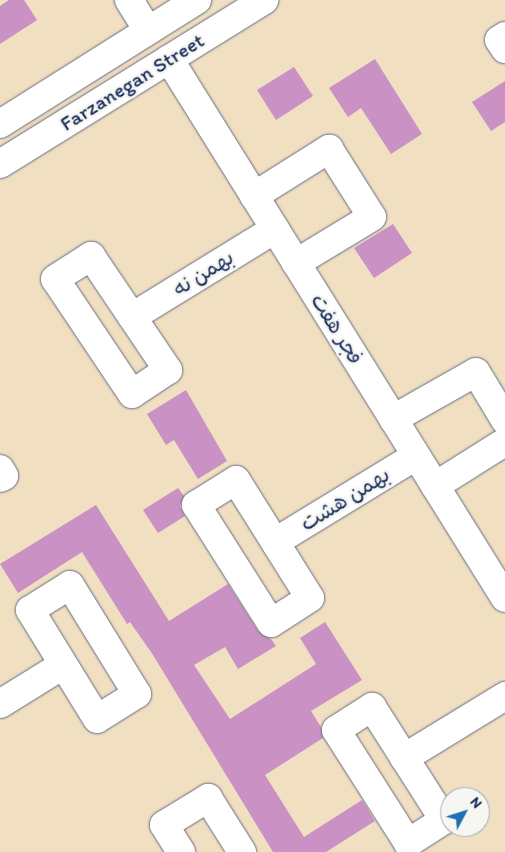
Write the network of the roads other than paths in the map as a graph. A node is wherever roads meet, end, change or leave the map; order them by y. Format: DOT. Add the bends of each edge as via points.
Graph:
graph roads {
  1 [pos="129,0"];
  2 [pos="197,0"];
  3 [pos="264,0"];
  4 [pos="148,31"];
  5 [pos="505,36"];
  6 [pos="505,49"];
  7 [pos="169,59"];
  8 [pos="0,124"];
  9 [pos="0,164"];
  10 [pos="254,196"];
  11 [pos="275,229"];
  12 [pos="296,263"];
  13 [pos="132,317"];
  14 [pos="393,419"];
  15 [pos="505,420"];
  16 [pos="505,442"];
  17 [pos="416,456"];
  18 [pos="0,469"];
  19 [pos="0,478"];
  20 [pos="435,486"];
  21 [pos="275,542"];
  22 [pos="505,598"];
  23 [pos="63,664"];
  24 [pos="505,696"];
  25 [pos="0,704"];
  26 [pos="404,758"];
  27 [pos="181,852"];
  28 [pos="242,852"];
  1 -- 4 [label="street"];
  2 -- 4 [label="street, Farzanegan Street"];
  3 -- 7 [label="street, Farzanegan Street"];
  4 -- 8 [label="street, Farzanegan Street"];
  5 -- 6 [label="street" via="499,40"];
  7 -- 9 [label="street, Farzanegan Street"];
  7 -- 10 [label="street, فجر هفت"];
  10 -- 11 [label="street, فجر هفت"];
  10 -- 12 [label="street" via="329,149 372,217"];
  11 -- 12 [label="street, فجر هفت"];
  11 -- 13 [label="street, بهمن نه"];
  12 -- 14 [label="street, فجر هفت"];
  13 -- 13 [label="street" via="168,370 132,394 55,280 91,256"];
  14 -- 15 [label="street" via="476,372"];
  14 -- 17 [label="street, فجر هفت"];
  16 -- 20 [label="street"];
  17 -- 20 [label="street, فجر هفت"];
  17 -- 21 [label="street, بهمن هشت"];
  18 -- 19 [label="street" via="4,476"];
  20 -- 22 [label="street, فجر هفت"];
  21 -- 21 [label="street" via="310,598 271,623 196,505 236,480"];
  23 -- 23 [label="street" via="97,719 137,694 70,585 30,610"];
  23 -- 25 [label="street"];
  24 -- 26 [label="street"];
  26 -- 26 [label="street" via="444,820 408,843 336,730 372,707"];
  27 -- 28 [label="street" via="164,825 208,798"];
}
